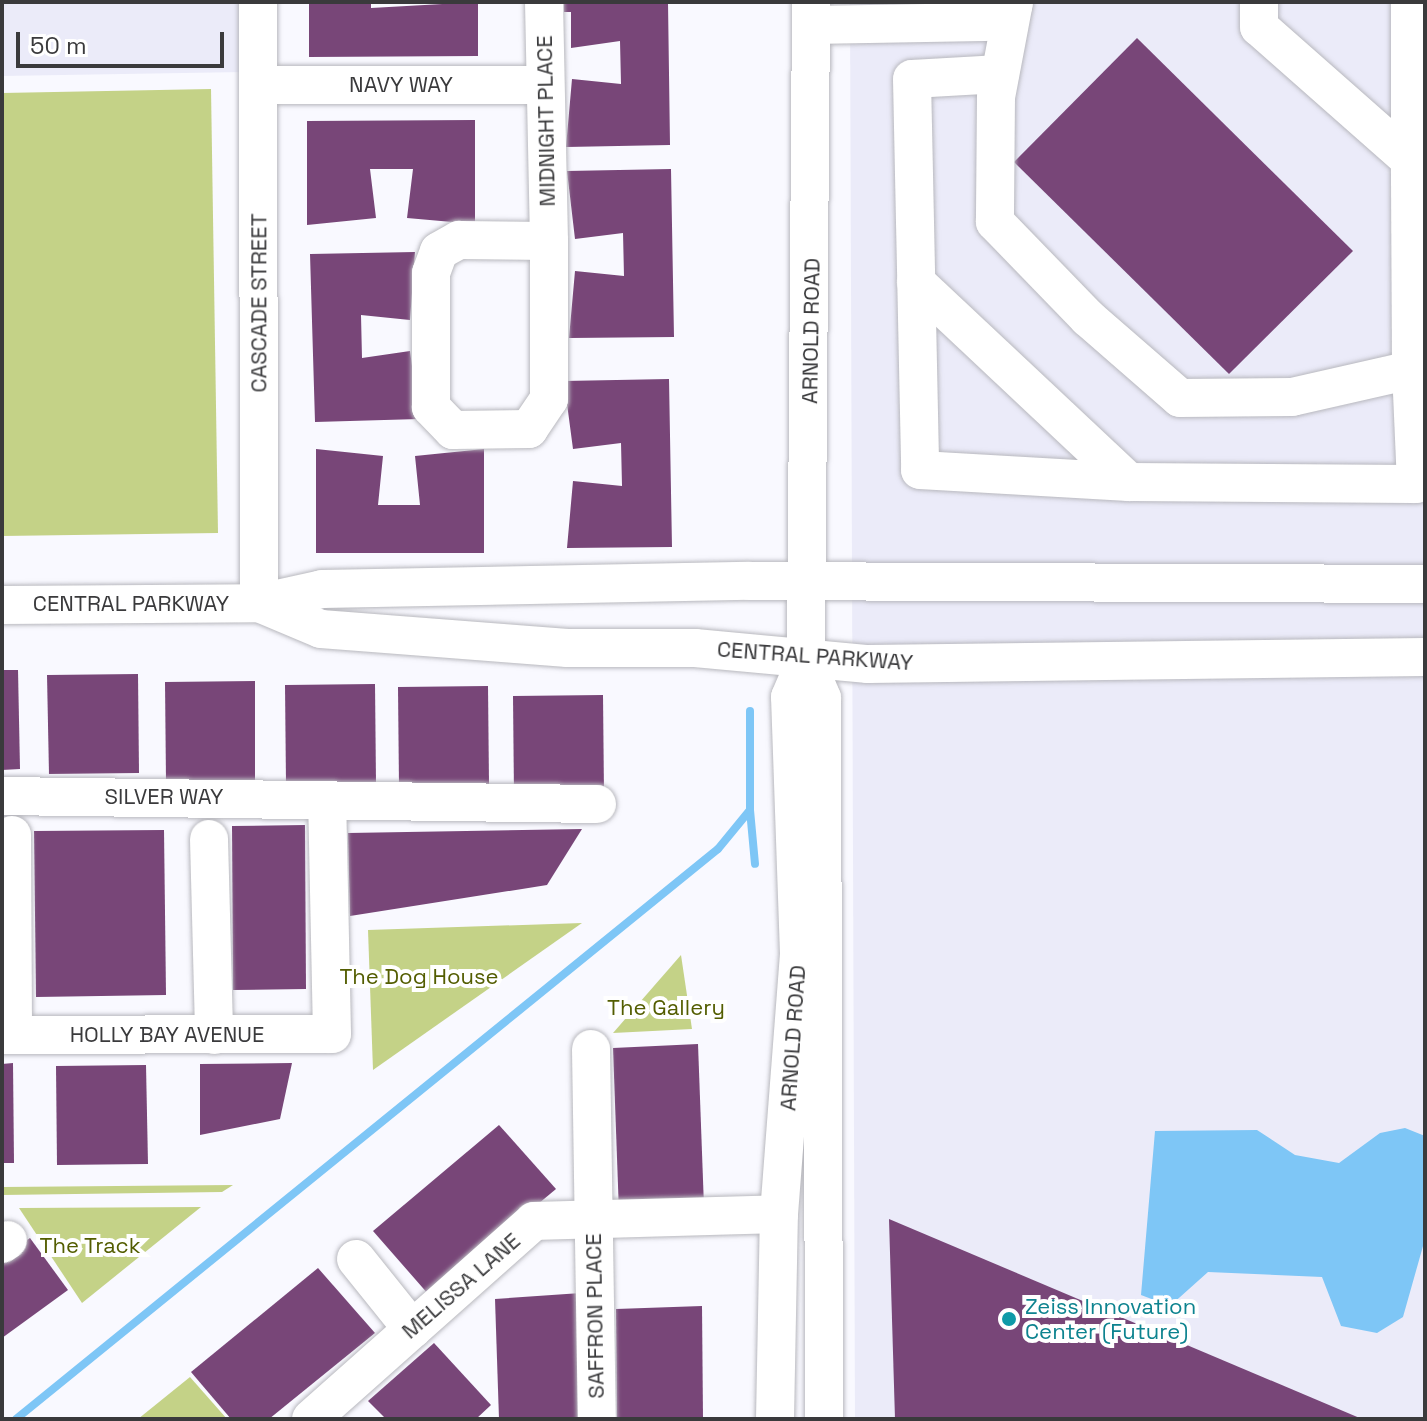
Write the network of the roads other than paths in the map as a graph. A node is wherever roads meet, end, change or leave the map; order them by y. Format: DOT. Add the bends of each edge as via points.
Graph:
graph roads {
  1 [pos="258,2"];
  2 [pos="544,2"];
  3 [pos="1259,2"];
  4 [pos="1410,2"];
  5 [pos="1011,3"];
  6 [pos="811,13"];
  7 [pos="1000,74"];
  8 [pos="258,85"];
  9 [pos="545,85"];
  10 [pos="1410,160"];
  11 [pos="549,241"];
  12 [pos="916,282"];
  13 [pos="1411,370"];
  14 [pos="1129,482"];
  15 [pos="807,583"];
  16 [pos="1425,584"];
  17 [pos="259,603"];
  18 [pos="2,605"];
  19 [pos="1425,657"];
  20 [pos="806,660"];
  21 [pos="2,796"];
  22 [pos="327,801"];
  23 [pos="597,804"];
  24 [pos="12,835"];
  25 [pos="209,839"];
  26 [pos="8,1035"];
  27 [pos="214,1035"];
  28 [pos="591,1049"];
  29 [pos="593,1214"];
  30 [pos="779,1214"];
  31 [pos="356,1259"];
  32 [pos="412,1329"];
  33 [pos="311,1419"];
  34 [pos="597,1419"];
  35 [pos="775,1419"];
  36 [pos="824,1419"];
  1 -- 8 [label="street, CASCADE STREET"];
  2 -- 9 [label="street, MIDNIGHT PLACE"];
  3 -- 10 [label="street" via="1259,27"];
  4 -- 10 [label="street"];
  5 -- 6 [label="street" via="984,22"];
  5 -- 7 [label="street"];
  6 -- 15 [label="street, ARNOLD ROAD"];
  7 -- 12 [label="street" via="912,79"];
  7 -- 13 [label="street" via="995,222 1088,318 1180,398 1292,397"];
  8 -- 9 [label="street, NAVY WAY"];
  8 -- 17 [label="street, CASCADE STREET"];
  9 -- 11 [label="street, MIDNIGHT PLACE"];
  10 -- 13 [label="street"];
  11 -- 11 [label="street, MIDNIGHT PLACE" via="549,399 542,419 529,429 453,430 431,407 431,273 439,251 459,240"];
  12 -- 14 [label="street"];
  12 -- 14 [label="street" via="920,470"];
  13 -- 14 [label="street" via="1416,484"];
  15 -- 16 [label="street, CENTRAL PARKWAY"];
  15 -- 17 [label="street, CENTRAL PARKWAY" via="322,589"];
  15 -- 20 [label="street, ARNOLD ROAD"];
  17 -- 18 [label="street, CENTRAL PARKWAY"];
  17 -- 20 [label="street, CENTRAL PARKWAY" via="321,629"];
  19 -- 20 [label="street, CENTRAL PARKWAY"];
  20 -- 30 [label="street, ARNOLD ROAD" via="790,697 799,954"];
  20 -- 36 [label="street, ARNOLD ROAD" via="822,698"];
  21 -- 22 [label="street, SILVER WAY"];
  22 -- 23 [label="street, SILVER WAY"];
  22 -- 27 [label="street, HOLLY BAY AVENUE" via="332,1034"];
  24 -- 26 [label="street"];
  25 -- 27 [label="street"];
  26 -- 27 [label="street, HOLLY BAY AVENUE"];
  28 -- 29 [label="street, SAFFRON PLACE"];
  29 -- 30 [label="street, MELISSA LANE"];
  29 -- 32 [label="street, MELISSA LANE" via="534,1221"];
  29 -- 34 [label="street, SAFFRON PLACE"];
  30 -- 35 [label="street, ARNOLD ROAD"];
  31 -- 32 [label="street"];
  32 -- 33 [label="street, MELISSA LANE"];
}
